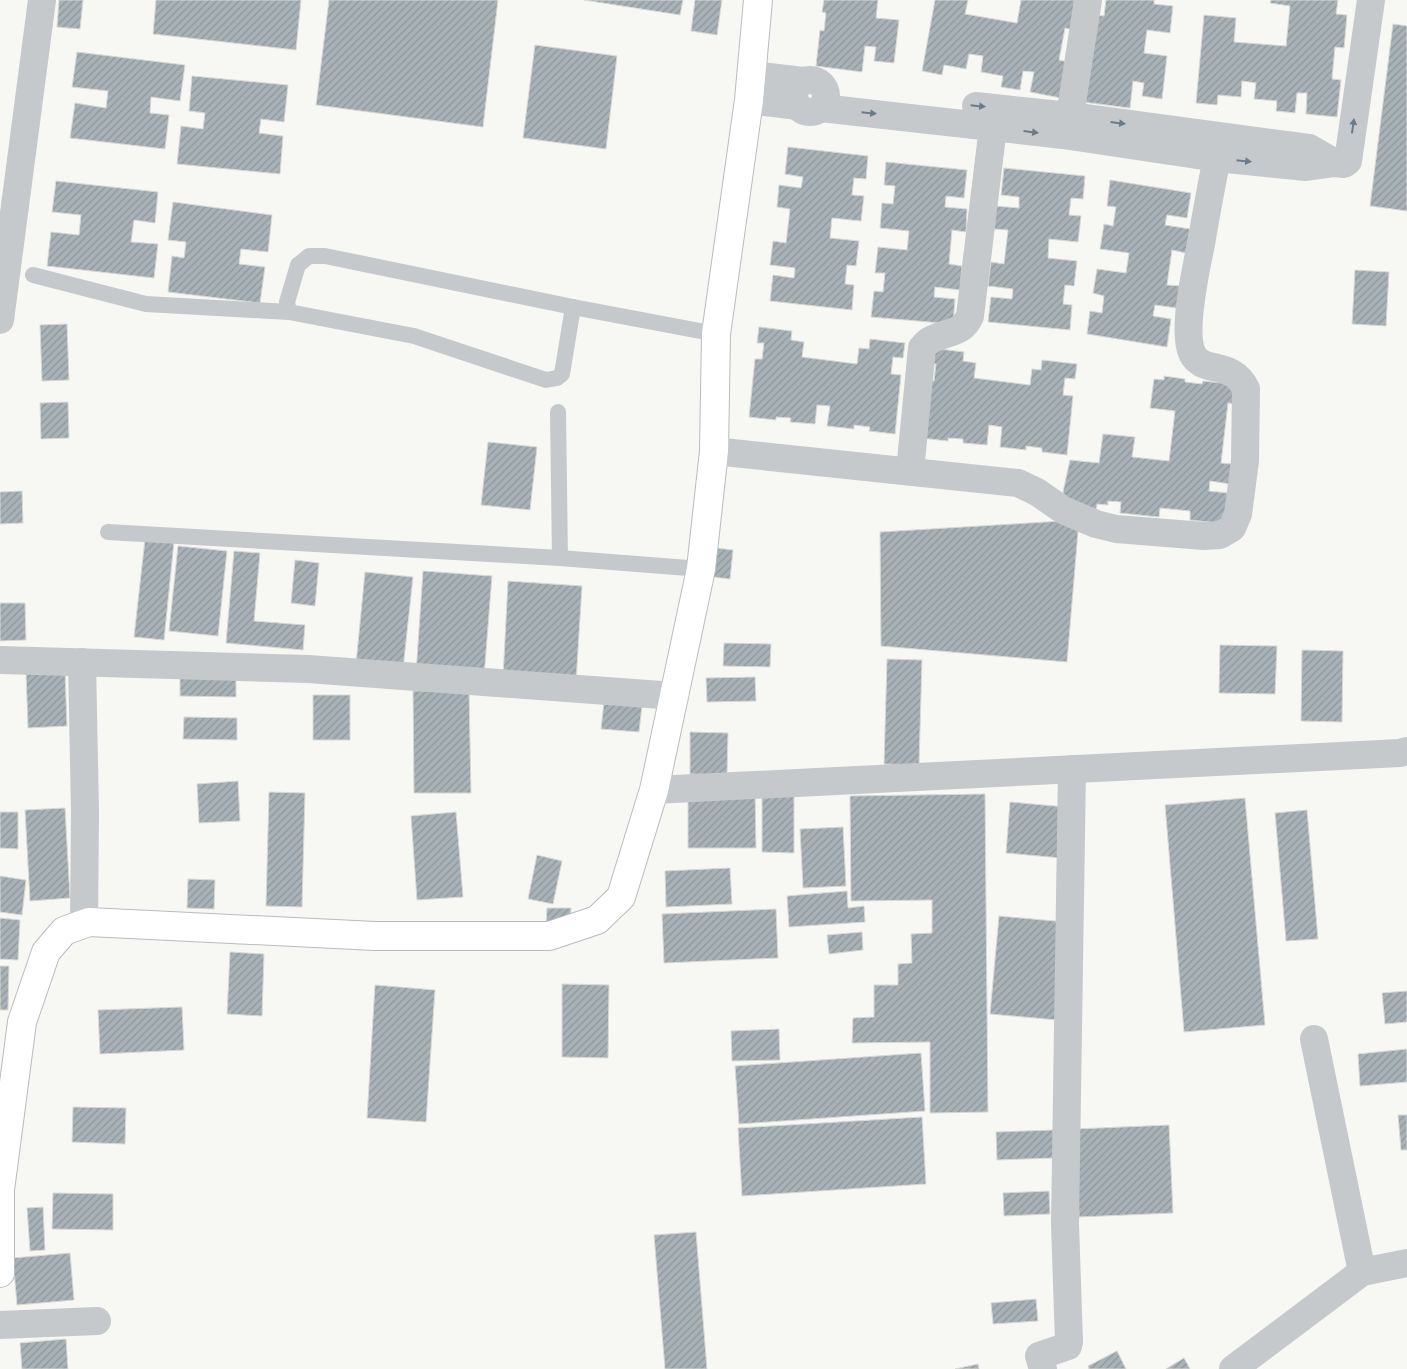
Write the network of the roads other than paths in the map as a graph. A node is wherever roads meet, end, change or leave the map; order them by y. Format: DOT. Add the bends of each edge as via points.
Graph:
graph roads {
  1 [pos="42,0"];
  2 [pos="758,0"];
  3 [pos="1088,0"];
  4 [pos="1372,0"];
  5 [pos="750,88"];
  6 [pos="812,96"];
  7 [pos="1070,116"];
  8 [pos="993,127"];
  9 [pos="1217,158"];
  10 [pos="1335,163"];
  11 [pos="33,275"];
  12 [pos="573,307"];
  13 [pos="289,312"];
  14 [pos="0,320"];
  15 [pos="716,334"];
  16 [pos="558,412"];
  17 [pos="714,452"];
  18 [pos="910,471"];
  19 [pos="108,532"];
  20 [pos="560,558"];
  21 [pos="701,570"];
  22 [pos="0,660"];
  23 [pos="82,662"];
  24 [pos="675,696"];
  25 [pos="1405,755"];
  26 [pos="1072,769"];
  27 [pos="654,790"];
  28 [pos="84,924"];
  29 [pos="1314,1038"];
  30 [pos="1407,1263"];
  31 [pos="1362,1272"];
  32 [pos="0,1273"];
  33 [pos="97,1320"];
  34 [pos="0,1325"];
  35 [pos="1043,1369"];
  36 [pos="1233,1369"];
  1 -- 14 [label="street"];
  2 -- 5 [label="street"];
  3 -- 7 [label="street"];
  10 -- 4 [label="street, one-way" via="1348,162"];
  5 -- 6 [label="street"];
  5 -- 15 [label="street"];
  6 -- 7 [label="street, one-way"];
  6 -- 8 [label="street, one-way"];
  7 -- 10 [label="street, one-way" via="1309,148"];
  8 -- 9 [label="street, one-way"];
  8 -- 18 [label="street" via="970,316 966,325 929,340 922,348"];
  9 -- 10 [label="street, one-way" via="1306,167"];
  9 -- 18 [label="street" via="1190,301 1189,335 1192,352 1199,363 1232,372 1242,380 1246,389 1245,461 1238,514 1232,528 1220,535 1204,536 1116,529 1063,510 1018,483"];
  11 -- 13 [label="lane" via="146,304"];
  12 -- 13 [label="lane" via="325,256 309,256 298,265 287,302"];
  12 -- 13 [label="lane" via="562,374 546,380 414,336"];
  12 -- 15 [label="lane"];
  15 -- 17 [label="street"];
  16 -- 20 [label="lane"];
  17 -- 18 [label="street"];
  17 -- 21 [label="street"];
  19 -- 20 [label="lane"];
  20 -- 21 [label="lane"];
  21 -- 24 [label="street"];
  22 -- 23 [label="street"];
  23 -- 24 [label="street" via="308,670"];
  23 -- 28 [label="street"];
  24 -- 27 [label="street"];
  25 -- 26 [label="street"];
  26 -- 27 [label="street"];
  26 -- 35 [label="street" via="1065,1224 1070,1342 1064,1348 1039,1356"];
  27 -- 28 [label="street" via="621,897 597,920 548,936 375,936"];
  28 -- 32 [label="street" via="64,930 46,952 22,1022 0,1190"];
  29 -- 31 [label="street"];
  30 -- 31 [label="street"];
  31 -- 36 [label="street"];
  33 -- 34 [label="street"];
}
